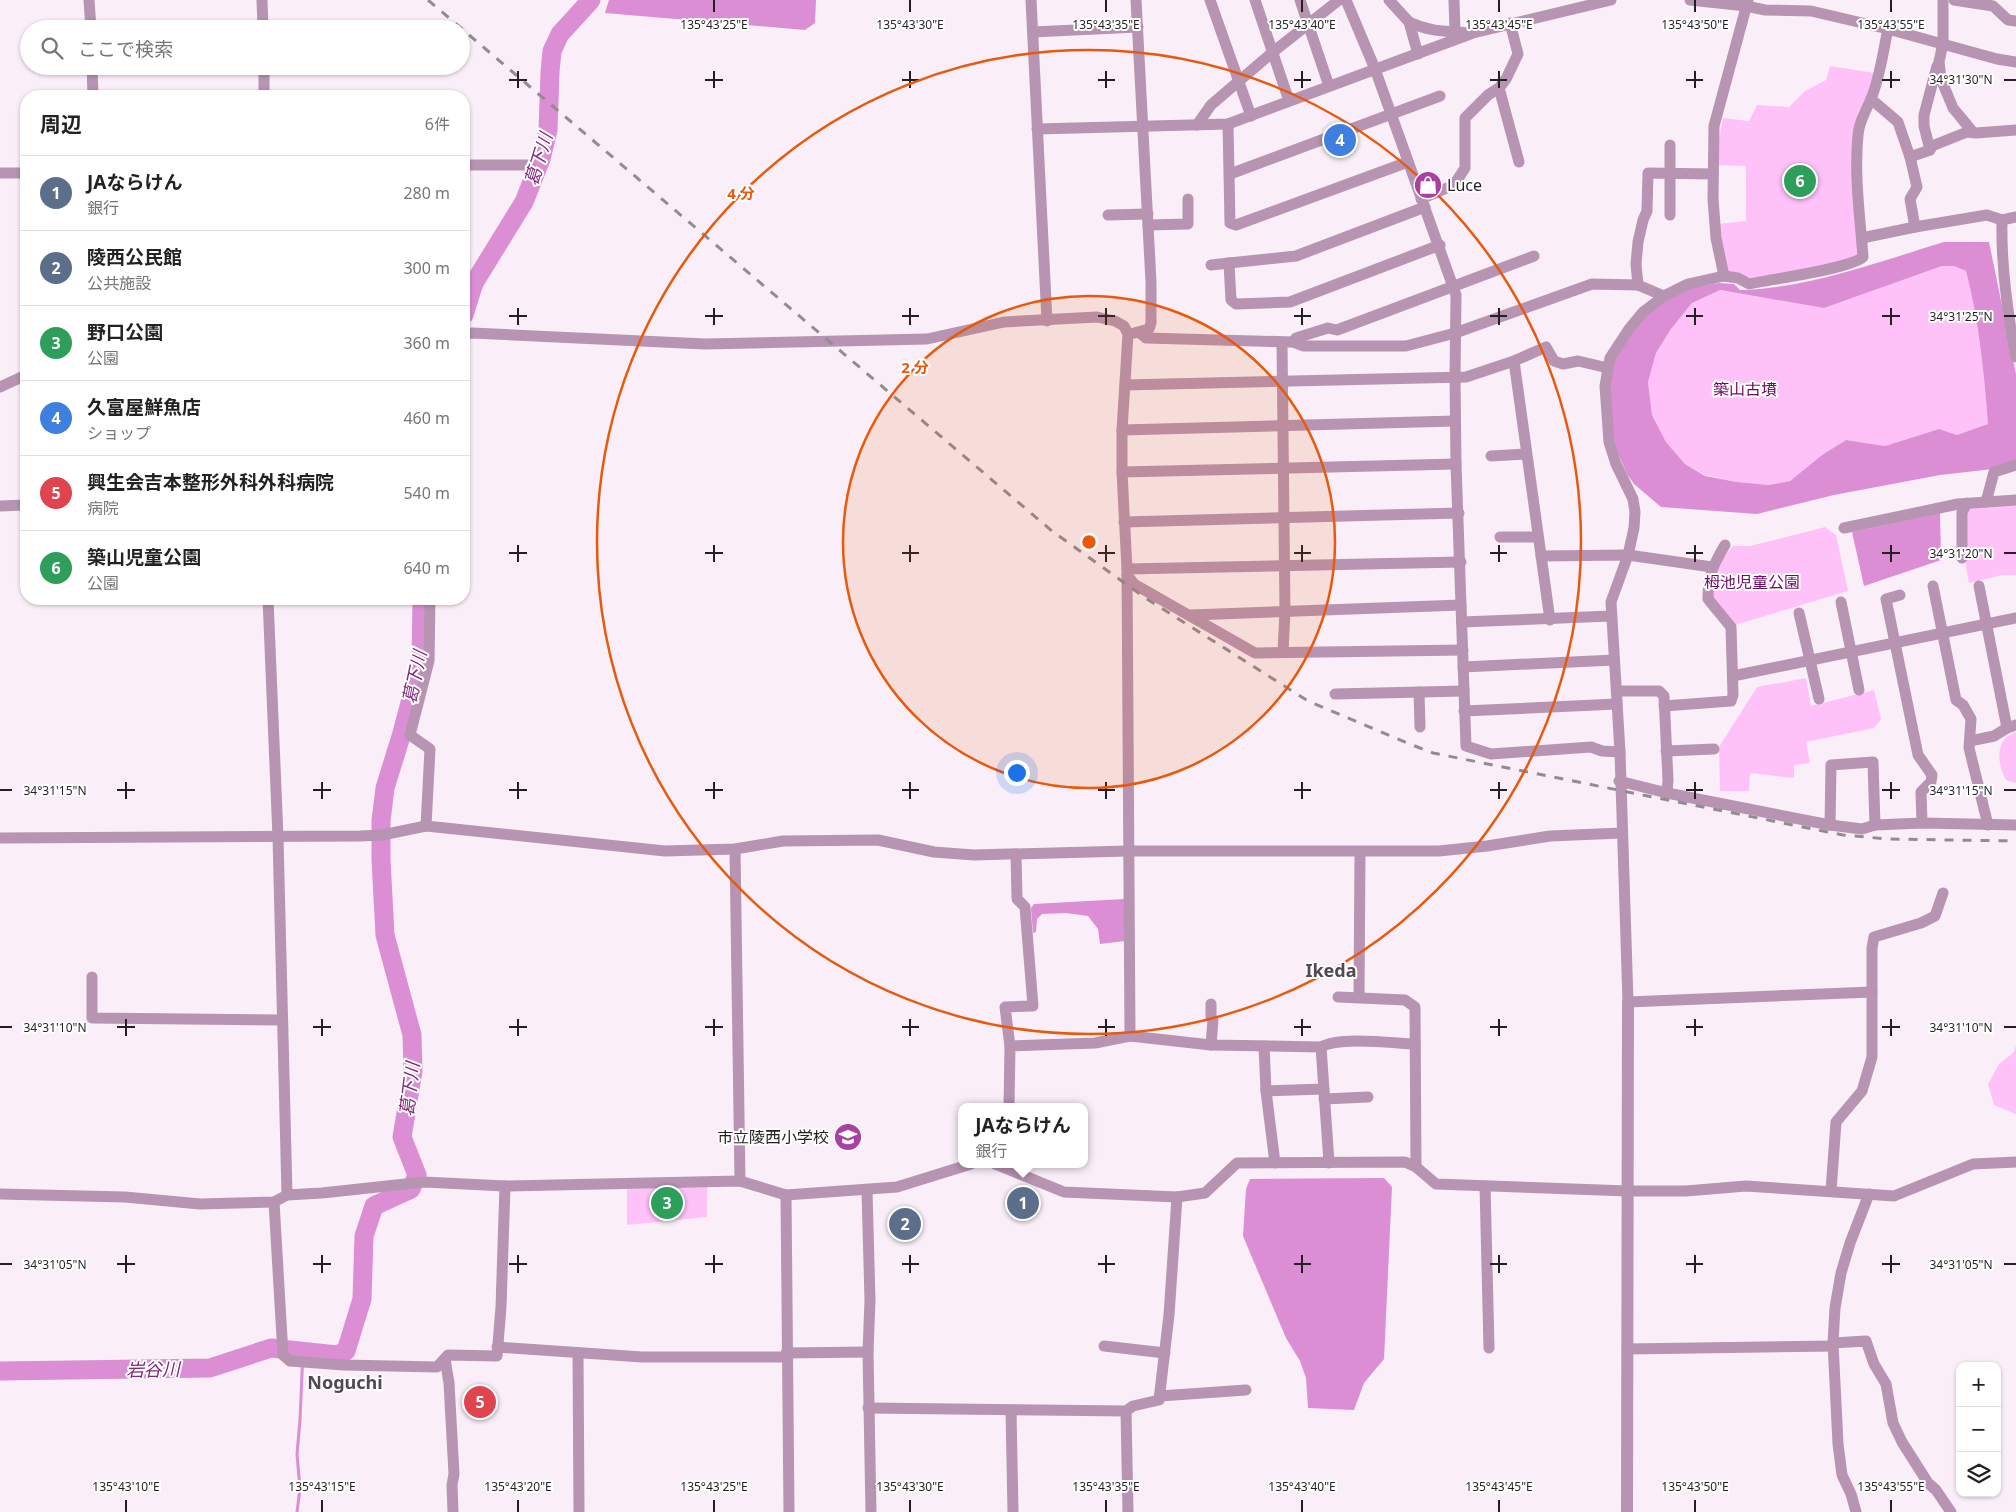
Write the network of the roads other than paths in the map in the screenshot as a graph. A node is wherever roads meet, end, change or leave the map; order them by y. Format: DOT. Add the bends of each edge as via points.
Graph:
graph roads {
  1 [pos="90,0"];
  2 [pos="262,0"];
  3 [pos="1032,0"];
  4 [pos="1136,0"];
  5 [pos="1210,0"];
  6 [pos="1255,0"];
  7 [pos="1300,0"];
  8 [pos="1338,0"];
  9 [pos="1346,0"];
  10 [pos="1389,0"];
  11 [pos="1454,0"];
  12 [pos="1611,0"];
  13 [pos="1690,0"];
  14 [pos="1944,0"];
  15 [pos="1954,0"];
  16 [pos="1703,1"];
  17 [pos="1747,3"];
  18 [pos="91,20"];
  19 [pos="263,20"];
  20 [pos="2016,21"];
  21 [pos="1409,22"];
  22 [pos="1309,23"];
  23 [pos="1510,23"];
  24 [pos="1138,27"];
  25 [pos="1888,29"];
  26 [pos="1033,32"];
  27 [pos="1455,32"];
  28 [pos="1473,33"];
  29 [pos="1943,43"];
  30 [pos="1273,52"];
  31 [pos="1418,54"];
  32 [pos="1939,62"];
  33 [pos="2016,62"];
  34 [pos="1375,70"];
  35 [pos="92,75"];
  36 [pos="264,75"];
  37 [pos="1239,82"];
  38 [pos="1330,86"];
  39 [pos="1500,88"];
  40 [pos="93,90"];
  41 [pos="264,90"];
  42 [pos="1440,96"];
  43 [pos="1871,99"];
  44 [pos="1289,101"];
  45 [pos="1391,114"];
  46 [pos="1251,116"];
  47 [pos="1228,124"];
  48 [pos="1198,125"];
  49 [pos="1143,126"];
  50 [pos="1037,129"];
  51 [pos="2016,130"];
  52 [pos="1972,131"];
  53 [pos="1670,145"];
  54 [pos="1930,150"];
  55 [pos="1910,157"];
  56 [pos="1408,162"];
  57 [pos="1519,162"];
  58 [pos="530,164"];
  59 [pos="470,165"];
  60 [pos="0,172"];
  61 [pos="20,173"];
  62 [pos="1230,174"];
  63 [pos="1671,174"];
  64 [pos="1713,174"];
  65 [pos="1188,199"];
  66 [pos="1423,203"];
  67 [pos="1108,215"];
  68 [pos="1670,215"];
  69 [pos="2016,217"];
  70 [pos="1148,220"];
  71 [pos="2002,220"];
  72 [pos="1915,227"];
  73 [pos="1862,238"];
  74 [pos="1440,245"];
  75 [pos="1534,256"];
  76 [pos="1229,264"];
  77 [pos="1211,265"];
  78 [pos="1724,276"];
  79 [pos="1638,285"];
  80 [pos="1453,287"];
  81 [pos="1664,296"];
  82 [pos="1047,321"];
  83 [pos="1140,332"];
  84 [pos="1455,332"];
  85 [pos="470,333"];
  86 [pos="1128,334"];
  87 [pos="1287,343"];
  88 [pos="2016,357"];
  89 [pos="1514,361"];
  90 [pos="1608,368"];
  91 [pos="1455,377"];
  92 [pos="20,378"];
  93 [pos="1282,382"];
  94 [pos="1125,385"];
  95 [pos="0,387"];
  96 [pos="1455,421"];
  97 [pos="1282,426"];
  98 [pos="1122,430"];
  99 [pos="1526,454"];
  100 [pos="1491,456"];
  101 [pos="1456,464"];
  102 [pos="2016,465"];
  103 [pos="1282,468"];
  104 [pos="1122,472"];
  105 [pos="2016,500"];
  106 [pos="1986,502"];
  107 [pos="1967,503"];
  108 [pos="20,505"];
  109 [pos="0,506"];
  110 [pos="1458,513"];
  111 [pos="1284,518"];
  112 [pos="1124,522"];
  113 [pos="1844,528"];
  114 [pos="1538,536"];
  115 [pos="1500,537"];
  116 [pos="1725,545"];
  117 [pos="1628,555"];
  118 [pos="1541,556"];
  119 [pos="1962,558"];
  120 [pos="1461,562"];
  121 [pos="1284,567"];
  122 [pos="1712,567"];
  123 [pos="1127,572"];
  124 [pos="1934,586"];
  125 [pos="1979,586"];
  126 [pos="1900,595"];
  127 [pos="1841,602"];
  128 [pos="268,605"];
  129 [pos="430,605"];
  130 [pos="1462,605"];
  131 [pos="1285,612"];
  132 [pos="1799,613"];
  133 [pos="1190,615"];
  134 [pos="1611,616"];
  135 [pos="2016,618"];
  136 [pos="1550,620"];
  137 [pos="1462,622"];
  138 [pos="1987,624"];
  139 [pos="1942,634"];
  140 [pos="1896,644"];
  141 [pos="1463,650"];
  142 [pos="1284,652"];
  143 [pos="1851,652"];
  144 [pos="1614,660"];
  145 [pos="1810,660"];
  146 [pos="1464,667"];
  147 [pos="1733,676"];
  148 [pos="1859,690"];
  149 [pos="1617,691"];
  150 [pos="1419,692"];
  151 [pos="1464,692"];
  152 [pos="1335,694"];
  153 [pos="1819,699"];
  154 [pos="1617,704"];
  155 [pos="1664,706"];
  156 [pos="1464,710"];
  157 [pos="2011,726"];
  158 [pos="1420,727"];
  159 [pos="1970,741"];
  160 [pos="1714,749"];
  161 [pos="1666,751"];
  162 [pos="1620,752"];
  163 [pos="1620,781"];
  164 [pos="1667,793"];
  165 [pos="1922,823"];
  166 [pos="1830,825"];
  167 [pos="1876,825"];
  168 [pos="1988,825"];
  169 [pos="2016,825"];
  170 [pos="426,826"];
  171 [pos="1622,833"];
  172 [pos="278,837"];
  173 [pos="0,838"];
  174 [pos="735,849"];
  175 [pos="1128,851"];
  176 [pos="1360,852"];
  177 [pos="1016,854"];
  178 [pos="1943,893"];
  179 [pos="92,977"];
  180 [pos="1872,992"];
  181 [pos="1338,997"];
  182 [pos="1359,998"];
  183 [pos="1628,1002"];
  184 [pos="1211,1004"];
  185 [pos="282,1020"];
  186 [pos="1130,1036"];
  187 [pos="1415,1044"];
  188 [pos="1211,1045"];
  189 [pos="1010,1046"];
  190 [pos="1264,1046"];
  191 [pos="1321,1047"];
  192 [pos="1266,1091"];
  193 [pos="1324,1094"];
  194 [pos="1368,1097"];
  195 [pos="1010,1103"];
  196 [pos="2016,1162"];
  197 [pos="1275,1163"];
  198 [pos="1329,1163"];
  199 [pos="1416,1167"];
  200 [pos="959,1168"];
  201 [pos="1008,1168"];
  202 [pos="740,1181"];
  203 [pos="505,1186"];
  204 [pos="1485,1186"];
  205 [pos="867,1190"];
  206 [pos="1628,1191"];
  207 [pos="1831,1191"];
  208 [pos="0,1194"];
  209 [pos="1869,1194"];
  210 [pos="287,1195"];
  211 [pos="786,1195"];
  212 [pos="1177,1197"];
  213 [pos="274,1202"];
  214 [pos="1833,1344"];
  215 [pos="1104,1346"];
  216 [pos="497,1347"];
  217 [pos="1489,1348"];
  218 [pos="1627,1349"];
  219 [pos="868,1352"];
  220 [pos="1165,1353"];
  221 [pos="578,1354"];
  222 [pos="787,1355"];
  223 [pos="445,1359"];
  224 [pos="1246,1390"];
  225 [pos="1160,1396"];
  226 [pos="868,1408"];
  227 [pos="1011,1410"];
  228 [pos="1126,1411"];
  229 [pos="453,1512"];
  230 [pos="579,1512"];
  231 [pos="789,1512"];
  232 [pos="871,1512"];
  233 [pos="1013,1512"];
  234 [pos="1128,1512"];
  235 [pos="1627,1512"];
  236 [pos="1856,1512"];
  237 [pos="1951,1512"];
  1 -- 18 [label="street"];
  2 -- 19 [label="street"];
  3 -- 26 [label="street"];
  4 -- 24 [label="street"];
  5 -- 37 [label="street"];
  6 -- 30 [label="street"];
  7 -- 22 [label="street"];
  8 -- 22 [label="street"];
  9 -- 34 [label="street"];
  10 -- 21 [label="street"];
  11 -- 27 [label="street"];
  12 -- 23 [label="street"];
  13 -- 16 [label="street"];
  14 -- 29 [label="street"];
  15 -- 20 [label="street" via="1993,6 2008,20"];
  16 -- 17 [label="street"];
  17 -- 25 [label="street" via="1765,10 1811,12"];
  17 -- 64 [label="street" via="1714,126"];
  21 -- 27 [label="street" via="1425,30"];
  21 -- 31 [label="street"];
  22 -- 30 [label="street"];
  22 -- 38 [label="street"];
  23 -- 28 [label="street"];
  23 -- 39 [label="street" via="1518,54"];
  24 -- 26 [label="street"];
  24 -- 49 [label="street"];
  25 -- 29 [label="street"];
  25 -- 43 [label="street"];
  26 -- 50 [label="street"];
  27 -- 28 [label="street"];
  28 -- 31 [label="street"];
  29 -- 32 [label="street"];
  29 -- 33 [label="street"];
  30 -- 37 [label="street"];
  30 -- 44 [label="street"];
  31 -- 34 [label="street"];
  32 -- 52 [label="street" via="1941,79 1953,108"];
  32 -- 54 [label="street" via="1924,115"];
  34 -- 38 [label="street"];
  34 -- 45 [label="street"];
  35 -- 40 [label="street"];
  36 -- 41 [label="street"];
  37 -- 46 [label="street"];
  37 -- 48 [label="street" via="1211,105"];
  38 -- 44 [label="street"];
  39 -- 57 [label="street"];
  39 -- 66 [label="street" via="1465,118 1466,168 1454,185"];
  42 -- 45 [label="street"];
  43 -- 55 [label="street" via="1898,122"];
  43 -- 73 [label="street" via="1863,113 1858,134"];
  44 -- 46 [label="street"];
  45 -- 56 [label="street"];
  45 -- 62 [label="street"];
  46 -- 47 [label="street"];
  47 -- 48 [label="street"];
  47 -- 62 [label="street"];
  48 -- 49 [label="street"];
  49 -- 50 [label="street"];
  49 -- 70 [label="street"];
  50 -- 82 [label="street"];
  51 -- 52 [label="street"];
  52 -- 54 [label="street" via="1932,146"];
  53 -- 63 [label="street"];
  54 -- 55 [label="street"];
  55 -- 72 [label="street" via="1916,186 1910,199"];
  56 -- 62 [label="street" via="1236,225 1230,223"];
  56 -- 66 [label="street"];
  58 -- 59 [label="street"];
  60 -- 61 [label="street"];
  63 -- 64 [label="street"];
  63 -- 68 [label="street"];
  63 -- 79 [label="street" via="1648,173 1647,211 1637,250"];
  64 -- 78 [label="street" via="1716,238"];
  65 -- 70 [label="street" via="1188,224"];
  66 -- 74 [label="street"];
  66 -- 76 [label="street" via="1296,256"];
  67 -- 70 [label="street"];
  69 -- 71 [label="street"];
  70 -- 83 [label="street" via="1151,323 1149,330"];
  71 -- 72 [label="street" via="1987,215"];
  71 -- 88 [label="street" via="2006,301"];
  72 -- 73 [label="street"];
  73 -- 78 [label="street" via="1863,257 1858,261 1749,284"];
  74 -- 76 [label="street" via="1290,302 1236,304 1231,300"];
  74 -- 80 [label="street"];
  75 -- 80 [label="street"];
  76 -- 77 [label="street"];
  78 -- 81 [label="street" via="1688,284"];
  79 -- 81 [label="street"];
  79 -- 84 [label="street" via="1592,284"];
  80 -- 84 [label="street" via="1456,295"];
  80 -- 87 [label="street" via="1337,330 1328,328"];
  81 -- 90 [label="street" via="1643,312 1629,329 1610,358"];
  82 -- 85 [label="street" via="1004,322 927,338 705,344"];
  82 -- 86 [label="street" via="1097,317 1115,321 1124,326"];
  83 -- 86 [label="street"];
  83 -- 87 [label="street" via="1146,338"];
  84 -- 87 [label="street" via="1406,346 1303,346"];
  84 -- 91 [label="street"];
  86 -- 94 [label="street"];
  87 -- 93 [label="street"];
  89 -- 90 [label="street" via="1546,347 1554,361 1563,364 1578,361"];
  89 -- 91 [label="street" via="1466,377"];
  89 -- 99 [label="street"];
  90 -- 117 [label="street" via="1605,386 1609,442 1633,499 1635,512"];
  91 -- 93 [label="street"];
  91 -- 96 [label="street"];
  92 -- 95 [label="street"];
  93 -- 94 [label="street"];
  93 -- 97 [label="street"];
  94 -- 98 [label="street"];
  96 -- 97 [label="street"];
  96 -- 101 [label="street"];
  97 -- 98 [label="street"];
  97 -- 103 [label="street"];
  98 -- 104 [label="street"];
  99 -- 100 [label="street"];
  99 -- 114 [label="street"];
  101 -- 103 [label="street"];
  101 -- 110 [label="street"];
  102 -- 106 [label="street" via="1994,472"];
  103 -- 104 [label="street"];
  103 -- 111 [label="street"];
  104 -- 112 [label="street"];
  105 -- 106 [label="street"];
  106 -- 107 [label="street"];
  107 -- 113 [label="street"];
  107 -- 119 [label="street" via="1962,512"];
  108 -- 109 [label="street"];
  110 -- 111 [label="street"];
  110 -- 120 [label="street"];
  111 -- 112 [label="street"];
  111 -- 121 [label="street"];
  112 -- 123 [label="street"];
  114 -- 115 [label="street"];
  114 -- 118 [label="street"];
  116 -- 122 [label="street"];
  117 -- 118 [label="street"];
  117 -- 122 [label="street"];
  117 -- 134 [label="street" via="1611,602"];
  118 -- 136 [label="street"];
  120 -- 121 [label="street"];
  120 -- 130 [label="street"];
  121 -- 123 [label="street"];
  121 -- 131 [label="street"];
  122 -- 147 [label="street" via="1708,599 1731,628"];
  123 -- 133 [label="street" via="1134,584"];
  123 -- 175 [label="street"];
  124 -- 139 [label="street"];
  125 -- 138 [label="street"];
  126 -- 140 [label="street" via="1886,599"];
  127 -- 143 [label="street"];
  128 -- 172 [label="street"];
  129 -- 170 [label="street" via="429,661 410,736 430,749"];
  130 -- 131 [label="street"];
  130 -- 137 [label="street"];
  131 -- 133 [label="street"];
  131 -- 142 [label="street"];
  132 -- 145 [label="street"];
  133 -- 142 [label="street" via="1255,653"];
  134 -- 136 [label="street"];
  134 -- 144 [label="street"];
  135 -- 138 [label="street"];
  136 -- 137 [label="street"];
  137 -- 141 [label="street"];
  138 -- 139 [label="street"];
  138 -- 157 [label="street"];
  139 -- 140 [label="street"];
  139 -- 159 [label="street" via="1956,700 1971,719"];
  140 -- 143 [label="street"];
  140 -- 165 [label="street" via="1918,755 1932,775 1931,782 1921,792"];
  141 -- 142 [label="street"];
  141 -- 146 [label="street"];
  143 -- 145 [label="street"];
  143 -- 148 [label="street"];
  144 -- 146 [label="street"];
  144 -- 149 [label="street"];
  145 -- 147 [label="street"];
  145 -- 153 [label="street"];
  146 -- 151 [label="street"];
  147 -- 155 [label="street" via="1731,701"];
  149 -- 154 [label="street"];
  149 -- 155 [label="street" via="1659,691 1664,696"];
  150 -- 151 [label="street"];
  150 -- 152 [label="street"];
  150 -- 158 [label="street"];
  151 -- 156 [label="street"];
  154 -- 156 [label="street"];
  154 -- 162 [label="street"];
  155 -- 161 [label="street"];
  156 -- 162 [label="street" via="1466,746 1491,754 1591,747"];
  157 -- 159 [label="street" via="1994,736"];
  159 -- 168 [label="street"];
  160 -- 161 [label="street"];
  161 -- 164 [label="street"];
  162 -- 163 [label="street"];
  163 -- 164 [label="street"];
  163 -- 171 [label="street"];
  164 -- 166 [label="street"];
  165 -- 167 [label="street"];
  165 -- 168 [label="street"];
  166 -- 167 [label="street" via="1862,829"];
  166 -- 167 [label="street" via="1831,765 1873,762"];
  168 -- 169 [label="street"];
  170 -- 172 [label="street" via="382,835"];
  170 -- 174 [label="street" via="665,852"];
  171 -- 176 [label="street" via="1550,836 1439,851"];
  171 -- 183 [label="street"];
  172 -- 173 [label="street"];
  172 -- 185 [label="street"];
  174 -- 177 [label="street" via="783,841 878,840 934,852"];
  174 -- 202 [label="street"];
  175 -- 176 [label="street"];
  175 -- 177 [label="street"];
  175 -- 186 [label="street"];
  176 -- 182 [label="street"];
  177 -- 189 [label="street" via="1017,899 1025,907 1033,1006 1005,1007"];
  178 -- 180 [label="street" via="1935,916 1921,924 1874,937"];
  179 -- 185 [label="street" via="92,1018"];
  180 -- 183 [label="street"];
  180 -- 207 [label="street" via="1872,1057 1862,1092 1836,1122"];
  181 -- 182 [label="street"];
  182 -- 187 [label="street" via="1405,1000 1415,1007"];
  183 -- 206 [label="street"];
  184 -- 188 [label="street"];
  185 -- 210 [label="street"];
  186 -- 188 [label="street"];
  186 -- 189 [label="street" via="1095,1043"];
  187 -- 191 [label="street" via="1328,1042"];
  187 -- 199 [label="street"];
  188 -- 190 [label="street"];
  189 -- 195 [label="street"];
  190 -- 191 [label="street"];
  190 -- 192 [label="street"];
  191 -- 193 [label="street"];
  192 -- 193 [label="street"];
  192 -- 197 [label="street"];
  193 -- 194 [label="street"];
  193 -- 198 [label="street"];
  196 -- 209 [label="street" via="1973,1164 1894,1196"];
  197 -- 198 [label="street"];
  197 -- 212 [label="street" via="1237,1164 1205,1193"];
  198 -- 199 [label="street" via="1405,1162"];
  199 -- 204 [label="street" via="1436,1184"];
  200 -- 205 [label="street" via="897,1187"];
  201 -- 212 [label="street" via="1064,1192"];
  202 -- 203 [label="street"];
  202 -- 211 [label="street"];
  203 -- 210 [label="street" via="424,1182"];
  203 -- 216 [label="street"];
  204 -- 206 [label="street"];
  204 -- 217 [label="street"];
  205 -- 211 [label="street"];
  205 -- 219 [label="street"];
  206 -- 207 [label="street" via="1746,1186"];
  206 -- 218 [label="street"];
  207 -- 209 [label="street"];
  208 -- 213 [label="street" via="125,1197 200,1204"];
  209 -- 214 [label="street" via="1841,1273 1834,1308"];
  210 -- 213 [label="street"];
  211 -- 222 [label="street"];
  212 -- 220 [label="street"];
  213 -- 223 [label="street" via="283,1355 290,1361 344,1365 437,1367"];
  214 -- 218 [label="street"];
  214 -- 236 [label="street" via="1842,1475"];
  214 -- 237 [label="street" via="1866,1341 1886,1384 1893,1423 1902,1442"];
  215 -- 220 [label="street"];
  216 -- 221 [label="street"];
  216 -- 223 [label="street" via="497,1356 448,1355"];
  218 -- 235 [label="street"];
  219 -- 222 [label="street"];
  219 -- 226 [label="street"];
  220 -- 225 [label="street"];
  221 -- 222 [label="street" via="642,1357"];
  221 -- 230 [label="street"];
  222 -- 231 [label="street"];
  223 -- 229 [label="street" via="454,1474"];
  224 -- 225 [label="street"];
  225 -- 228 [label="street" via="1159,1400 1133,1406"];
  226 -- 227 [label="street"];
  226 -- 232 [label="street"];
  227 -- 228 [label="street"];
  227 -- 233 [label="street"];
  228 -- 234 [label="street"];
}
